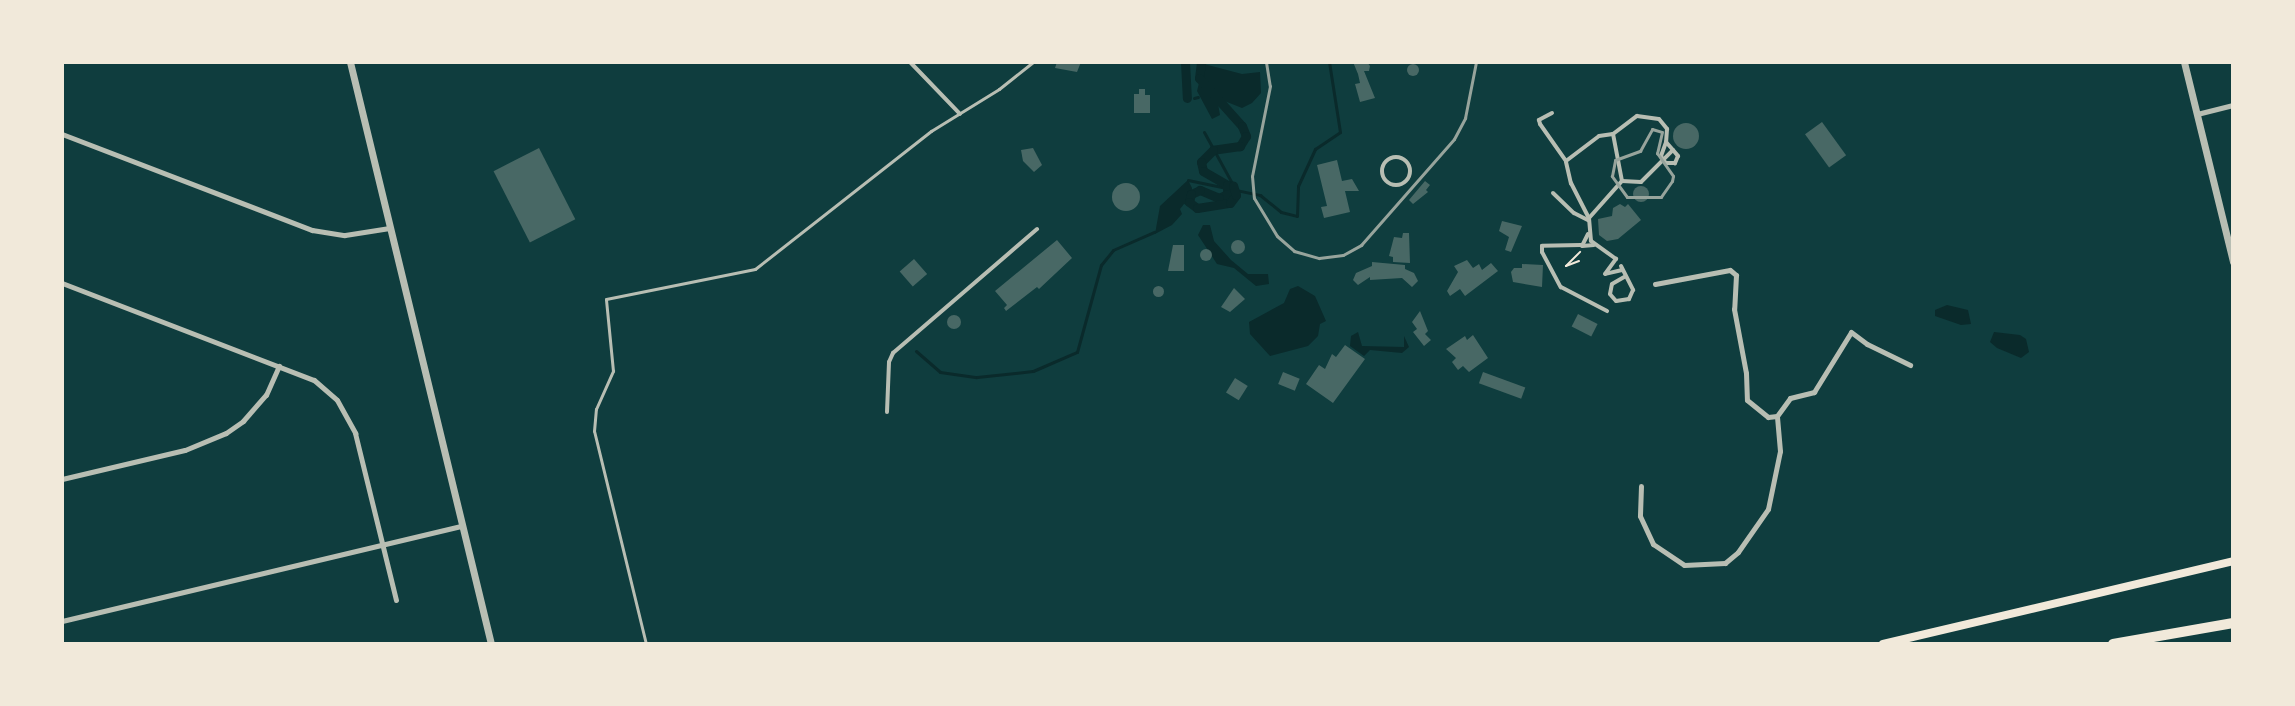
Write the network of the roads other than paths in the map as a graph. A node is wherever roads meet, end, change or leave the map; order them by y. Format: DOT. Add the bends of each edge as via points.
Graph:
graph roads {
  1 [pos="350,62"];
  2 [pos="910,62"];
  3 [pos="1033,62"];
  4 [pos="2184,62"];
  5 [pos="2233,105"];
  6 [pos="1552,113"];
  7 [pos="960,114"];
  8 [pos="2197,114"];
  9 [pos="62,134"];
  10 [pos="1613,134"];
  11 [pos="1666,142"];
  12 [pos="1673,150"];
  13 [pos="1663,160"];
  14 [pos="1566,161"];
  15 [pos="1622,181"];
  16 [pos="1391,184"];
  17 [pos="1553,193"];
  18 [pos="1588,219"];
  19 [pos="389,228"];
  20 [pos="1037,229"];
  21 [pos="1588,234"];
  22 [pos="1581,245"];
  23 [pos="1594,245"];
  24 [pos="2233,262"];
  25 [pos="1624,277"];
  26 [pos="62,283"];
  27 [pos="1655,284"];
  28 [pos="1607,311"];
  29 [pos="1910,365"];
  30 [pos="279,366"];
  31 [pos="887,412"];
  32 [pos="1777,416"];
  33 [pos="62,479"];
  34 [pos="1641,486"];
  35 [pos="460,526"];
  36 [pos="383,546"];
  37 [pos="2233,561"];
  38 [pos="2212,567"];
  39 [pos="2233,567"];
  40 [pos="396,600"];
  41 [pos="62,621"];
  42 [pos="2233,623"];
  43 [pos="491,644"];
  44 [pos="646,644"];
  45 [pos="1883,644"];
  46 [pos="2113,644"];
  1 -- 19 [label="street"];
  2 -- 7 [label="street"];
  3 -- 7 [label="lane"];
  4 -- 8 [label="street"];
  5 -- 8 [label="street"];
  6 -- 14 [label="street" via="1540,124"];
  7 -- 44 [label="lane" via="755,269 606,299 613,371 596,409 594,431"];
  8 -- 24 [label="street"];
  9 -- 19 [label="street" via="312,230 345,235"];
  10 -- 11 [label="street" via="1637,116 1659,119 1667,129"];
  10 -- 14 [label="street" via="1599,136"];
  10 -- 15 [label="street"];
  11 -- 12 [label="street"];
  11 -- 13 [label="street" via="1660,151"];
  12 -- 13 [label="street"];
  12 -- 13 [label="street" via="1678,160"];
  13 -- 15 [label="street" via="1641,182"];
  14 -- 18 [label="street"];
  15 -- 18 [label="street"];
  16 -- 16 [label="street" via="1382,166 1392,157 1403,159 1410,166 1409,178 1399,186"];
  17 -- 18 [label="street"];
  18 -- 21 [label="street"];
  19 -- 35 [label="street"];
  20 -- 31 [label="street" via="893,353"];
  21 -- 22 [label="street"];
  21 -- 23 [label="street"];
  22 -- 23 [label="street"];
  22 -- 28 [label="street" via="1542,246 1542,252 1561,287"];
  23 -- 25 [label="street" via="1619,264"];
  25 -- 25 [label="street" via="1631,295 1616,301 1610,294 1612,284"];
  26 -- 30 [label="street"];
  27 -- 32 [label="street" via="1730,270 1736,275 1734,309 1747,400 1768,417"];
  29 -- 32 [label="street" via="1851,332 1814,392 1790,398"];
  30 -- 33 [label="street" via="266,395 226,433 185,450"];
  30 -- 36 [label="street" via="314,380 337,400 352,425"];
  32 -- 34 [label="street" via="1780,451 1768,509 1725,563 1684,565 1653,544 1640,516"];
  35 -- 36 [label="street"];
  35 -- 43 [label="street"];
  36 -- 40 [label="street"];
  36 -- 41 [label="street"];
  37 -- 38 [label="main road"];
  38 -- 39 [label="main road"];
  38 -- 45 [label="main road"];
  42 -- 46 [label="highway"];
}
